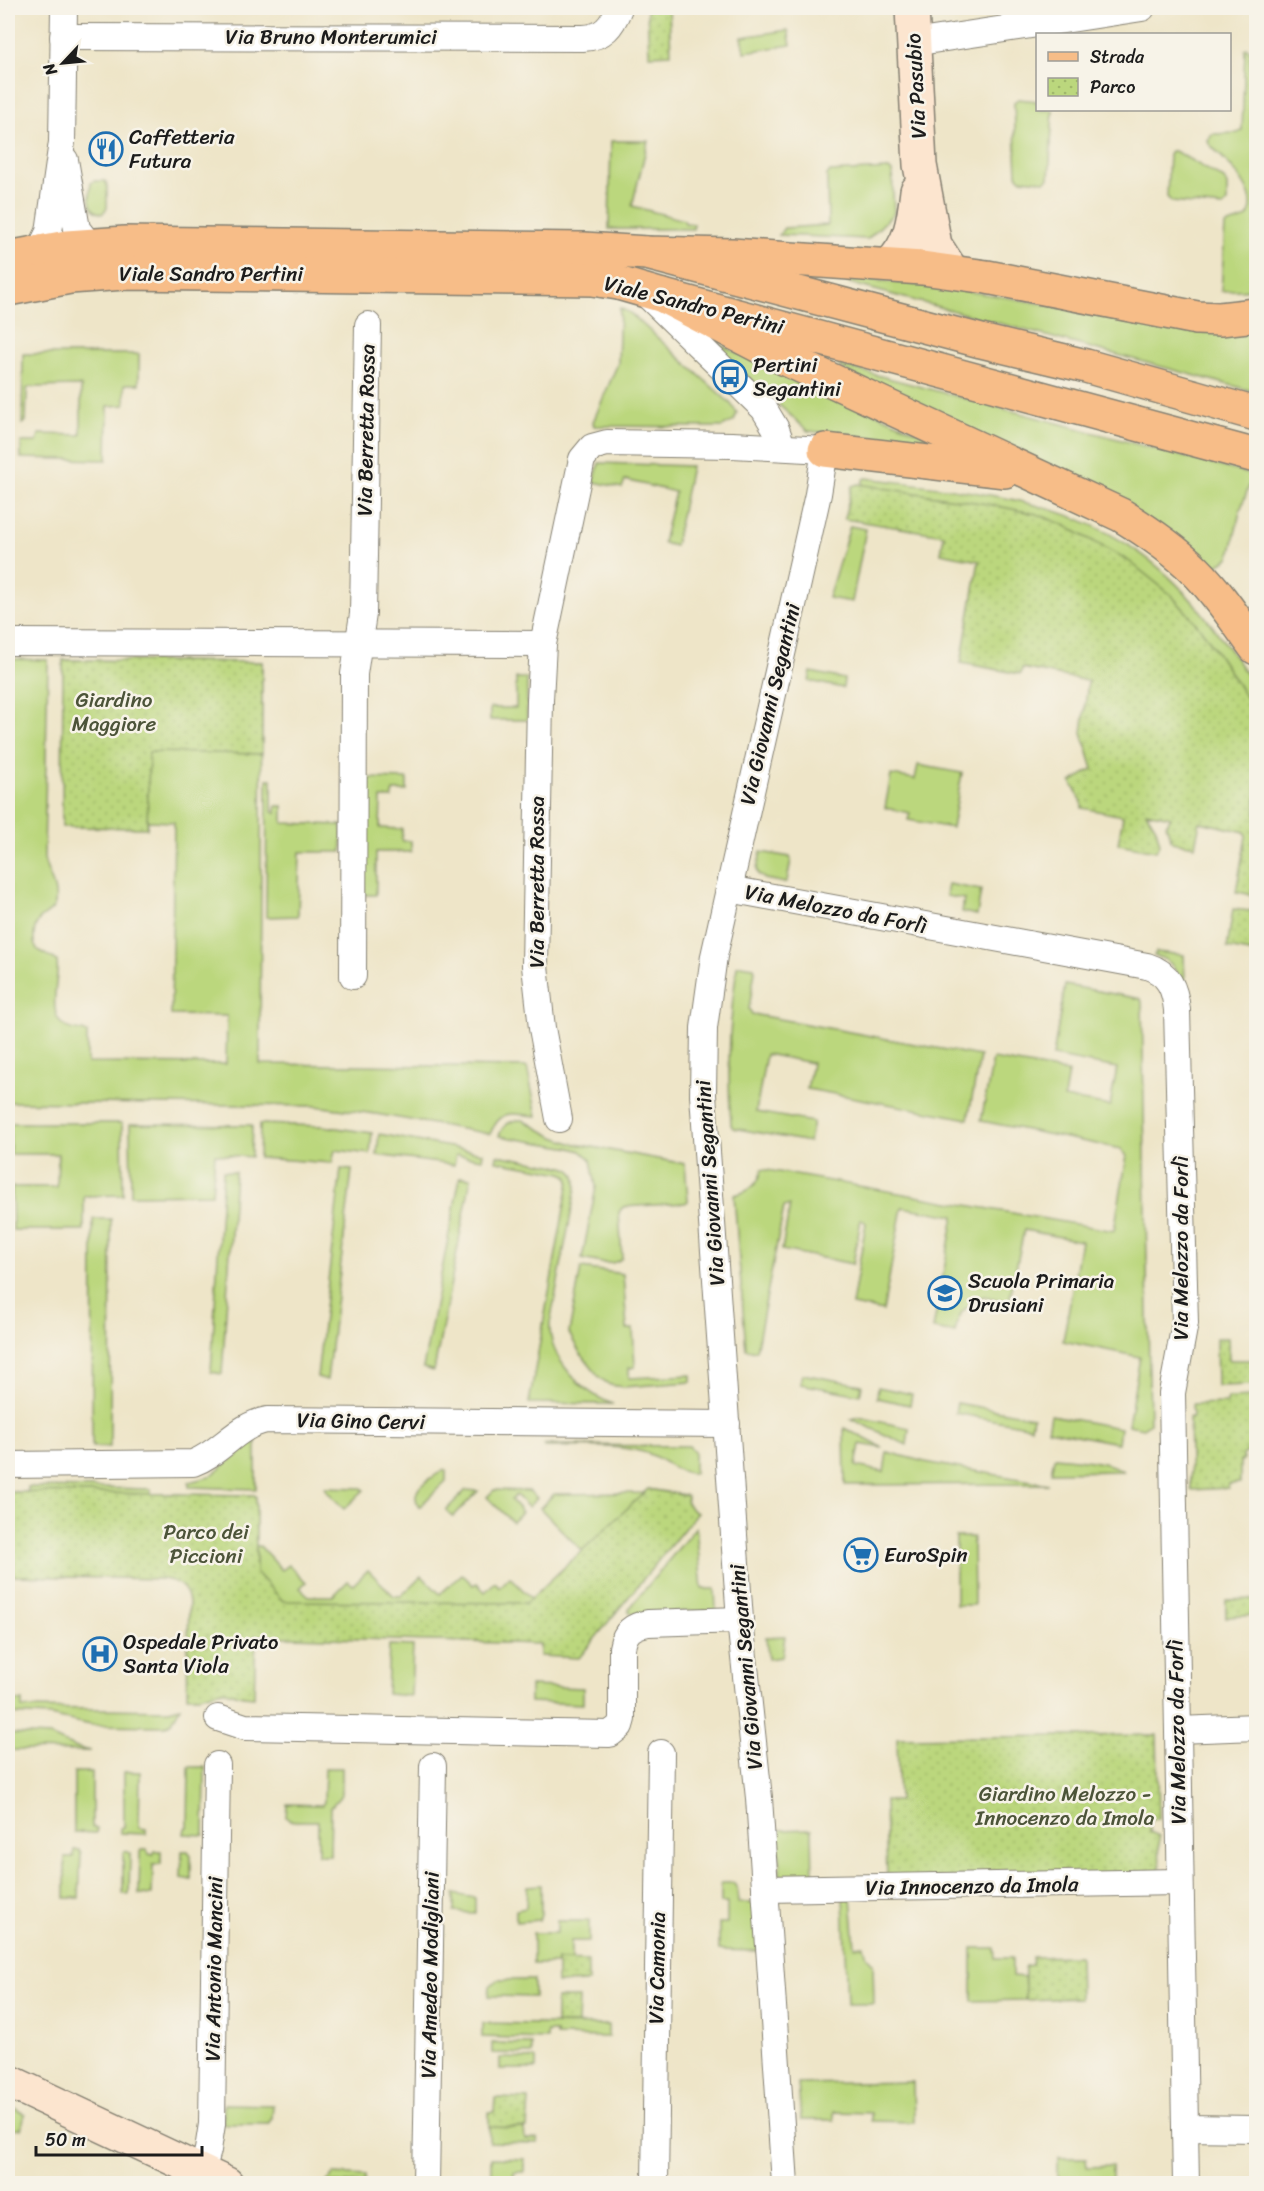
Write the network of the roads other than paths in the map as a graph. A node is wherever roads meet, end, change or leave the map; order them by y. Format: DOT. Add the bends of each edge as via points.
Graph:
graph roads {
  1 [pos="64,8"];
  2 [pos="619,8"];
  3 [pos="912,8"];
  4 [pos="1142,8"];
  5 [pos="63,37"];
  6 [pos="913,43"];
  7 [pos="62,142"];
  8 [pos="920,165"];
  9 [pos="89,244"];
  10 [pos="40,250"];
  11 [pos="646,253"];
  12 [pos="8,258"];
  13 [pos="889,265"];
  14 [pos="952,271"];
  15 [pos="8,289"];
  16 [pos="652,292"];
  17 [pos="1257,315"];
  18 [pos="368,326"];
  19 [pos="1257,414"];
  20 [pos="782,446"];
  21 [pos="825,450"];
  22 [pos="1257,456"];
  23 [pos="1034,475"];
  24 [pos="8,642"];
  25 [pos="359,643"];
  26 [pos="543,644"];
  27 [pos="1257,648"];
  28 [pos="729,889"];
  29 [pos="352,976"];
  30 [pos="559,1119"];
  31 [pos="727,1424"];
  32 [pos="8,1465"];
  33 [pos="740,1620"];
  34 [pos="218,1718"];
  35 [pos="1257,1727"];
  36 [pos="1178,1730"];
  37 [pos="661,1753"];
  38 [pos="217,1765"];
  39 [pos="433,1766"];
  40 [pos="1180,1882"];
  41 [pos="765,1889"];
  42 [pos="8,2081"];
  43 [pos="1185,2128"];
  44 [pos="1257,2129"];
  45 [pos="214,2178"];
  46 [pos="426,2184"];
  47 [pos="655,2184"];
  48 [pos="785,2184"];
  49 [pos="1186,2184"];
  1 -- 5 [label="street"];
  2 -- 5 [label="street, Via Bruno Monterumici" via="612,24 598,35 583,38"];
  3 -- 6 [label="street, Via Pasubio"];
  4 -- 6 [label="street"];
  5 -- 7 [label="street"];
  6 -- 8 [label="street, Via Pasubio"];
  7 -- 9 [label="street" via="77,229"];
  7 -- 10 [label="street" via="49,232"];
  8 -- 13 [label="street, Via Pasubio" via="909,235 904,248"];
  8 -- 14 [label="street, Via Pasubio" via="935,245"];
  9 -- 10 [label="main road, Viale Sandro Pertini"];
  9 -- 11 [label="main road, Viale Sandro Pertini" via="423,246"];
  10 -- 12 [label="main road, Viale Sandro Pertini"];
  11 -- 13 [label="main road, Viale Sandro Pertini"];
  11 -- 19 [label="main road, Viale Sandro Pertini"];
  13 -- 14 [label="main road, Viale Sandro Pertini"];
  14 -- 17 [label="main road, Viale Sandro Pertini" via="1173,315 1220,319"];
  15 -- 16 [label="main road, Viale Sandro Pertini" via="70,277 124,273 591,279"];
  16 -- 20 [label="street" via="764,409"];
  16 -- 22 [label="main road, Viale Sandro Pertini"];
  16 -- 23 [label="main road"];
  18 -- 25 [label="street, Via Berretta Rossa" via="363,614"];
  20 -- 21 [label="street"];
  20 -- 26 [label="street, Via Berretta Rossa" via="607,443 592,447 582,459"];
  21 -- 23 [label="main road"];
  21 -- 28 [label="street, Via Giovanni Segantini"];
  23 -- 27 [label="main road" via="1121,515 1152,534 1197,572"];
  24 -- 25 [label="street"];
  25 -- 26 [label="street"];
  25 -- 29 [label="street, Via Berretta Rossa" via="354,674"];
  26 -- 30 [label="street, Via Berretta Rossa" via="536,966 542,1028"];
  28 -- 31 [label="street, Via Giovanni Segantini" via="708,990 702,1049"];
  28 -- 36 [label="street, Via Melozzo da Forlì" via="1147,966 1167,977 1177,1010 1185,1323 1172,1393"];
  31 -- 32 [label="street, Via Gino Cervi" via="267,1420 249,1426 193,1463"];
  31 -- 33 [label="street, Via Giovanni Segantini"];
  33 -- 34 [label="street" via="648,1623 629,1630 622,1647 622,1719 610,1734 245,1727"];
  33 -- 41 [label="street, Via Giovanni Segantini"];
  35 -- 36 [label="street"];
  36 -- 40 [label="street, Via Melozzo da Forlì"];
  37 -- 47 [label="street, Via Camonia"];
  38 -- 45 [label="street, Via Antonio Mancini" via="212,2124 208,2150"];
  39 -- 46 [label="street, Via Amedeo Modigliani"];
  40 -- 41 [label="street, Via Innocenzo da Imola"];
  40 -- 43 [label="street, Via Melozzo da Forlì"];
  41 -- 48 [label="street, Via Giovanni Segantini"];
  42 -- 45 [label="street"];
  43 -- 44 [label="street"];
  43 -- 49 [label="street, Via Melozzo da Forlì"];
}
